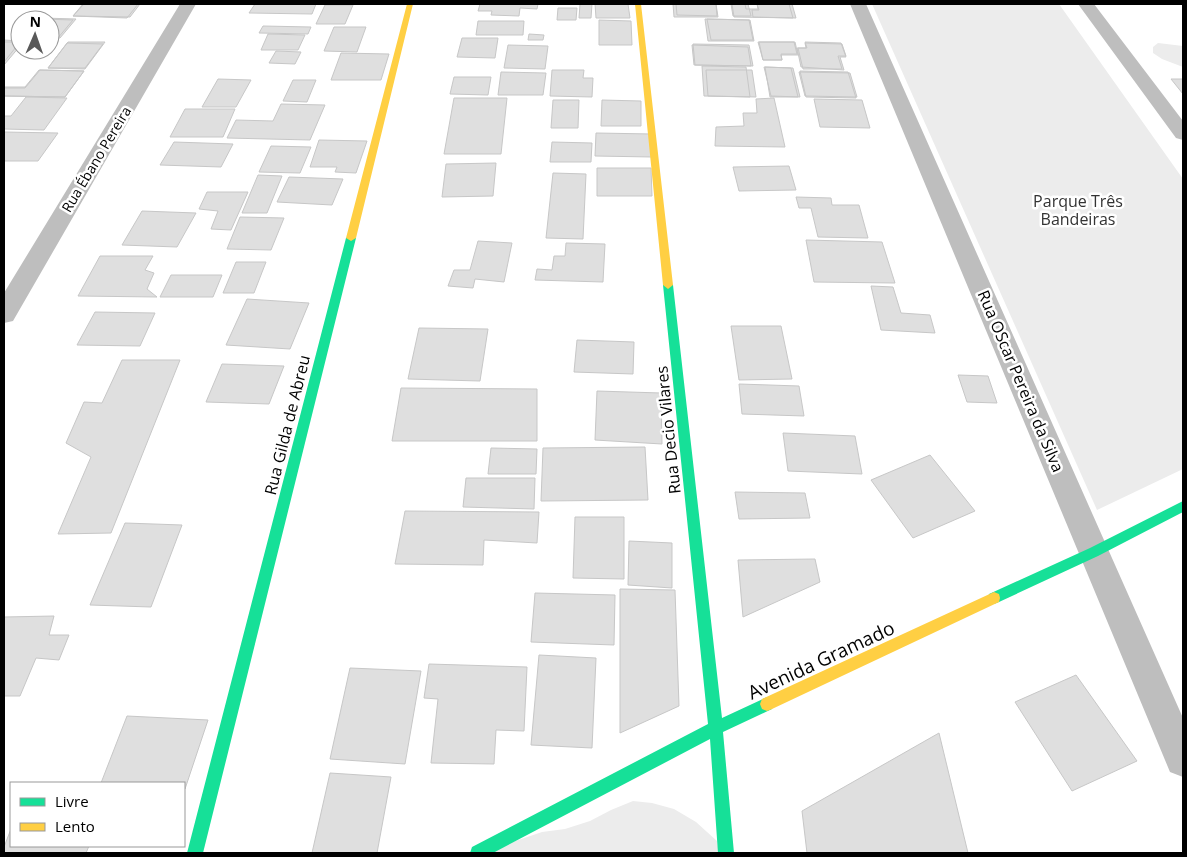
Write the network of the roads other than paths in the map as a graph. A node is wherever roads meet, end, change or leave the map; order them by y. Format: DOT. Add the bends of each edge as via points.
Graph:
graph roads {
  1 [pos="188,4"];
  2 [pos="410,4"];
  3 [pos="638,4"];
  4 [pos="858,4"];
  5 [pos="1086,4"];
  6 [pos="1183,134"];
  7 [pos="4,314"];
  8 [pos="1183,506"];
  9 [pos="1094,552"];
  10 [pos="716,728"];
  11 [pos="1183,759"];
  12 [pos="195,853"];
  13 [pos="478,853"];
  14 [pos="726,853"];
  1 -- 7 [label="street, Rua Ébano Pereira"];
  2 -- 12 [label="street, Rua Gilda de Abreu"];
  3 -- 10 [label="street, Rua Decio Vilares"];
  4 -- 9 [label="street, Rua OScar Pereira da Silva"];
  5 -- 6 [label="street"];
  8 -- 9 [label="street, Avenida Gramado"];
  9 -- 10 [label="street, Avenida Gramado"];
  9 -- 11 [label="street, Rua OScar Pereira da Silva"];
  10 -- 13 [label="street, Avenida Gramado"];
  10 -- 14 [label="street, Rua Decio Vilares"];
}
